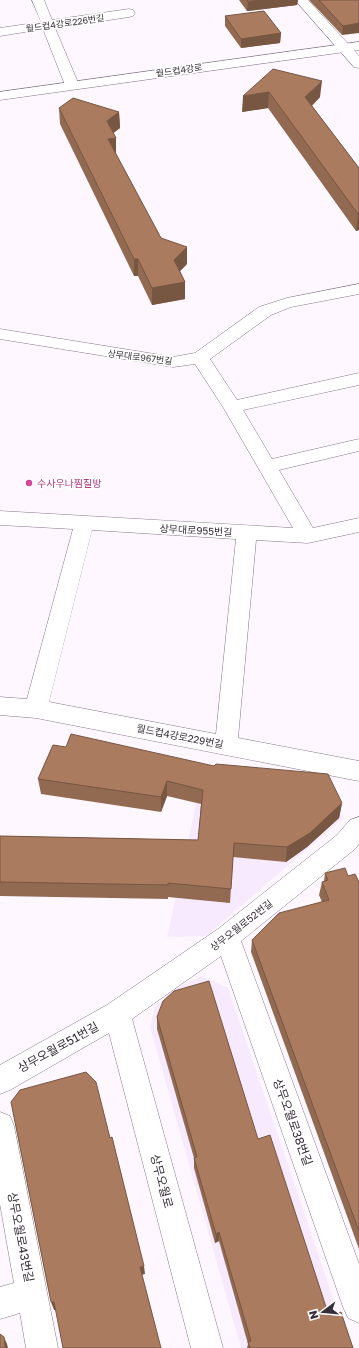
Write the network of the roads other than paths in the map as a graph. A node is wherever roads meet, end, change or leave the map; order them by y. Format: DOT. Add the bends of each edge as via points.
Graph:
graph roads {
  1 [pos="38,0"];
  2 [pos="301,0"];
  3 [pos="129,13"];
  4 [pos="48,25"];
  5 [pos="0,32"];
  6 [pos="359,46"];
  7 [pos="345,48"];
  8 [pos="359,64"];
  9 [pos="72,85"];
  10 [pos="0,96"];
  11 [pos="359,290"];
  12 [pos="0,334"];
  13 [pos="200,358"];
  14 [pos="359,379"];
  15 [pos="232,406"];
  16 [pos="359,445"];
  17 [pos="267,466"];
  18 [pos="0,518"];
  19 [pos="84,524"];
  20 [pos="359,524"];
  21 [pos="247,532"];
  22 [pos="308,536"];
  23 [pos="0,706"];
  24 [pos="36,709"];
  25 [pos="226,744"];
  26 [pos="359,771"];
  27 [pos="355,840"];
  28 [pos="227,937"];
  29 [pos="117,1014"];
  30 [pos="0,1080"];
  31 [pos="0,1126"];
  32 [pos="32,1294"];
  33 [pos="0,1303"];
  34 [pos="359,1306"];
  35 [pos="42,1348"];
  36 [pos="207,1348"];
  1 -- 4 [label="street"];
  2 -- 7 [label="street"];
  3 -- 4 [label="street, 월드컵4강로226번길"];
  4 -- 5 [label="street, 월드컵4강로226번길"];
  4 -- 9 [label="street"];
  6 -- 7 [label="street, 월드컵4강로"];
  7 -- 8 [label="street"];
  7 -- 9 [label="street, 월드컵4강로"];
  9 -- 10 [label="street, 월드컵4강로"];
  11 -- 13 [label="street, 상무대로967번길" via="287,303 265,311"];
  12 -- 13 [label="street, 상무대로967번길" via="173,362"];
  13 -- 15 [label="street"];
  14 -- 15 [label="street"];
  15 -- 17 [label="street"];
  16 -- 17 [label="street"];
  17 -- 22 [label="street"];
  18 -- 19 [label="street, 상무대로955번길"];
  19 -- 21 [label="street, 상무대로955번길"];
  19 -- 24 [label="street"];
  20 -- 22 [label="street, 상무대로955번길"];
  21 -- 22 [label="street, 상무대로955번길"];
  21 -- 25 [label="street"];
  23 -- 24 [label="street, 월드컵4강로229번길"];
  24 -- 25 [label="street, 월드컵4강로229번길"];
  25 -- 26 [label="street, 월드컵4강로229번길"];
  27 -- 28 [label="street, 상무오월로52번길"];
  28 -- 29 [label="street, 상무오월로52번길"];
  28 -- 34 [label="street, 상무오월로38번길"];
  29 -- 30 [label="street, 상무오월로51번길"];
  29 -- 36 [label="street, 상무오월로"];
  31 -- 32 [label="street, 상무오월로43번길"];
  32 -- 33 [label="street"];
  32 -- 35 [label="street, 상무오월로43번길"];
}
